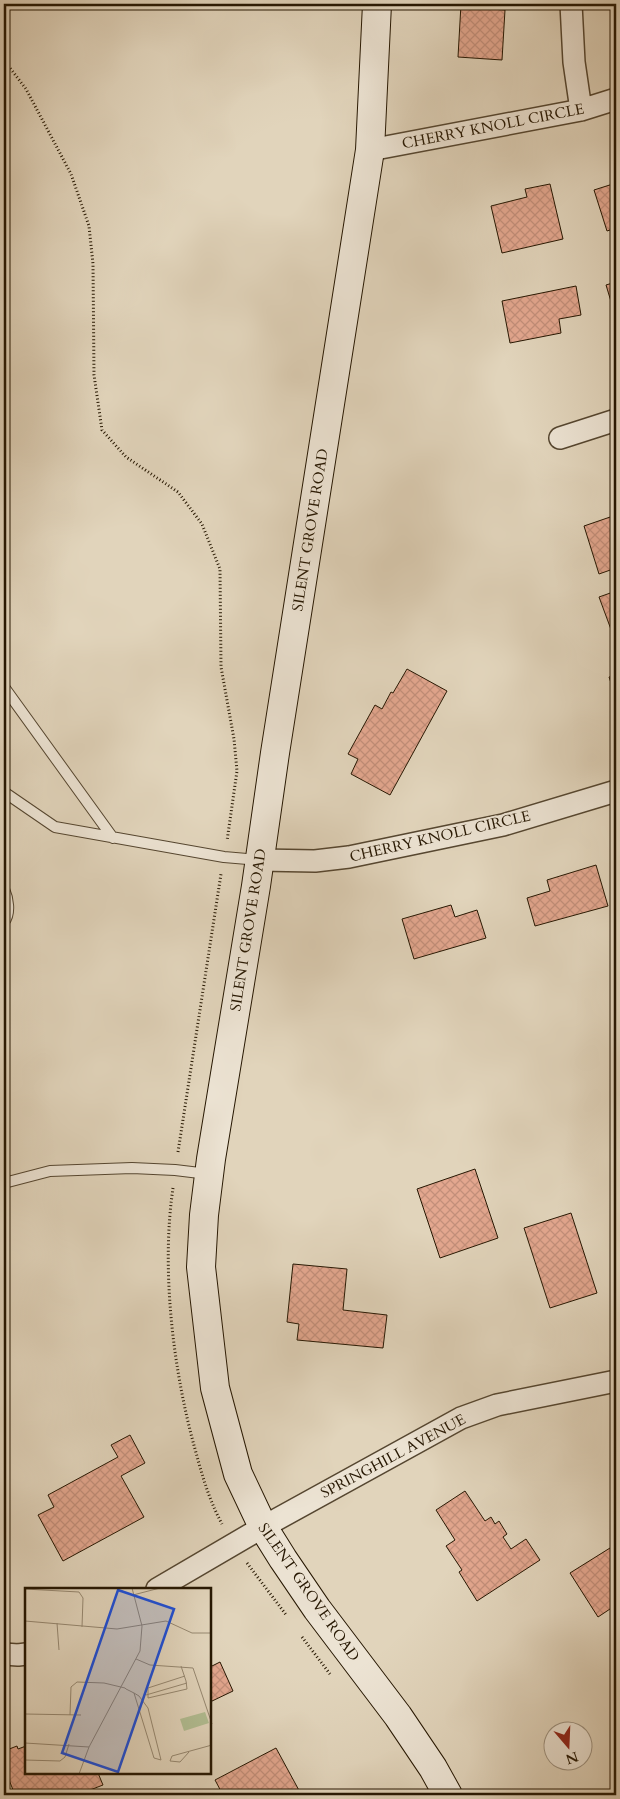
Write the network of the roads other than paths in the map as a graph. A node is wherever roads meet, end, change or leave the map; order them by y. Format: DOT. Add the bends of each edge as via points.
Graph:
graph roads {
  1 [pos="377,4"];
  2 [pos="571,4"];
  3 [pos="616,99"];
  4 [pos="581,110"];
  5 [pos="370,150"];
  6 [pos="616,420"];
  7 [pos="560,438"];
  8 [pos="4,688"];
  9 [pos="616,791"];
  10 [pos="4,792"];
  11 [pos="113,838"];
  12 [pos="260,860"];
  13 [pos="4,889"];
  14 [pos="4,922"];
  15 [pos="209,1174"];
  16 [pos="4,1183"];
  17 [pos="616,1381"];
  18 [pos="262,1527"];
  19 [pos="159,1588"];
  20 [pos="4,1654"];
  21 [pos="25,1654"];
  22 [pos="448,1795"];
  1 -- 5 [label="street, SILENT GROVE ROAD"];
  2 -- 4 [label="street"];
  3 -- 4 [label="street, CHERRY KNOLL CIRCLE"];
  4 -- 5 [label="street, CHERRY KNOLL CIRCLE"];
  5 -- 12 [label="street, SILENT GROVE ROAD"];
  6 -- 7 [label="street"];
  8 -- 11 [label="lane"];
  9 -- 12 [label="street, CHERRY KNOLL CIRCLE" via="503,825 350,857 315,861"];
  10 -- 11 [label="lane" via="55,827"];
  11 -- 12 [label="lane"];
  12 -- 15 [label="street, SILENT GROVE ROAD"];
  13 -- 14 [label="lane" via="8,898"];
  15 -- 16 [label="lane" via="132,1168 50,1171"];
  15 -- 18 [label="street, SILENT GROVE ROAD" via="201,1267 215,1388 238,1474"];
  17 -- 18 [label="street, SPRINGHILL AVENUE" via="497,1405 461,1418"];
  18 -- 19 [label="street, SPRINGHILL AVENUE"];
  18 -- 22 [label="street, SILENT GROVE ROAD" via="403,1724"];
  20 -- 21 [label="street"];
}
